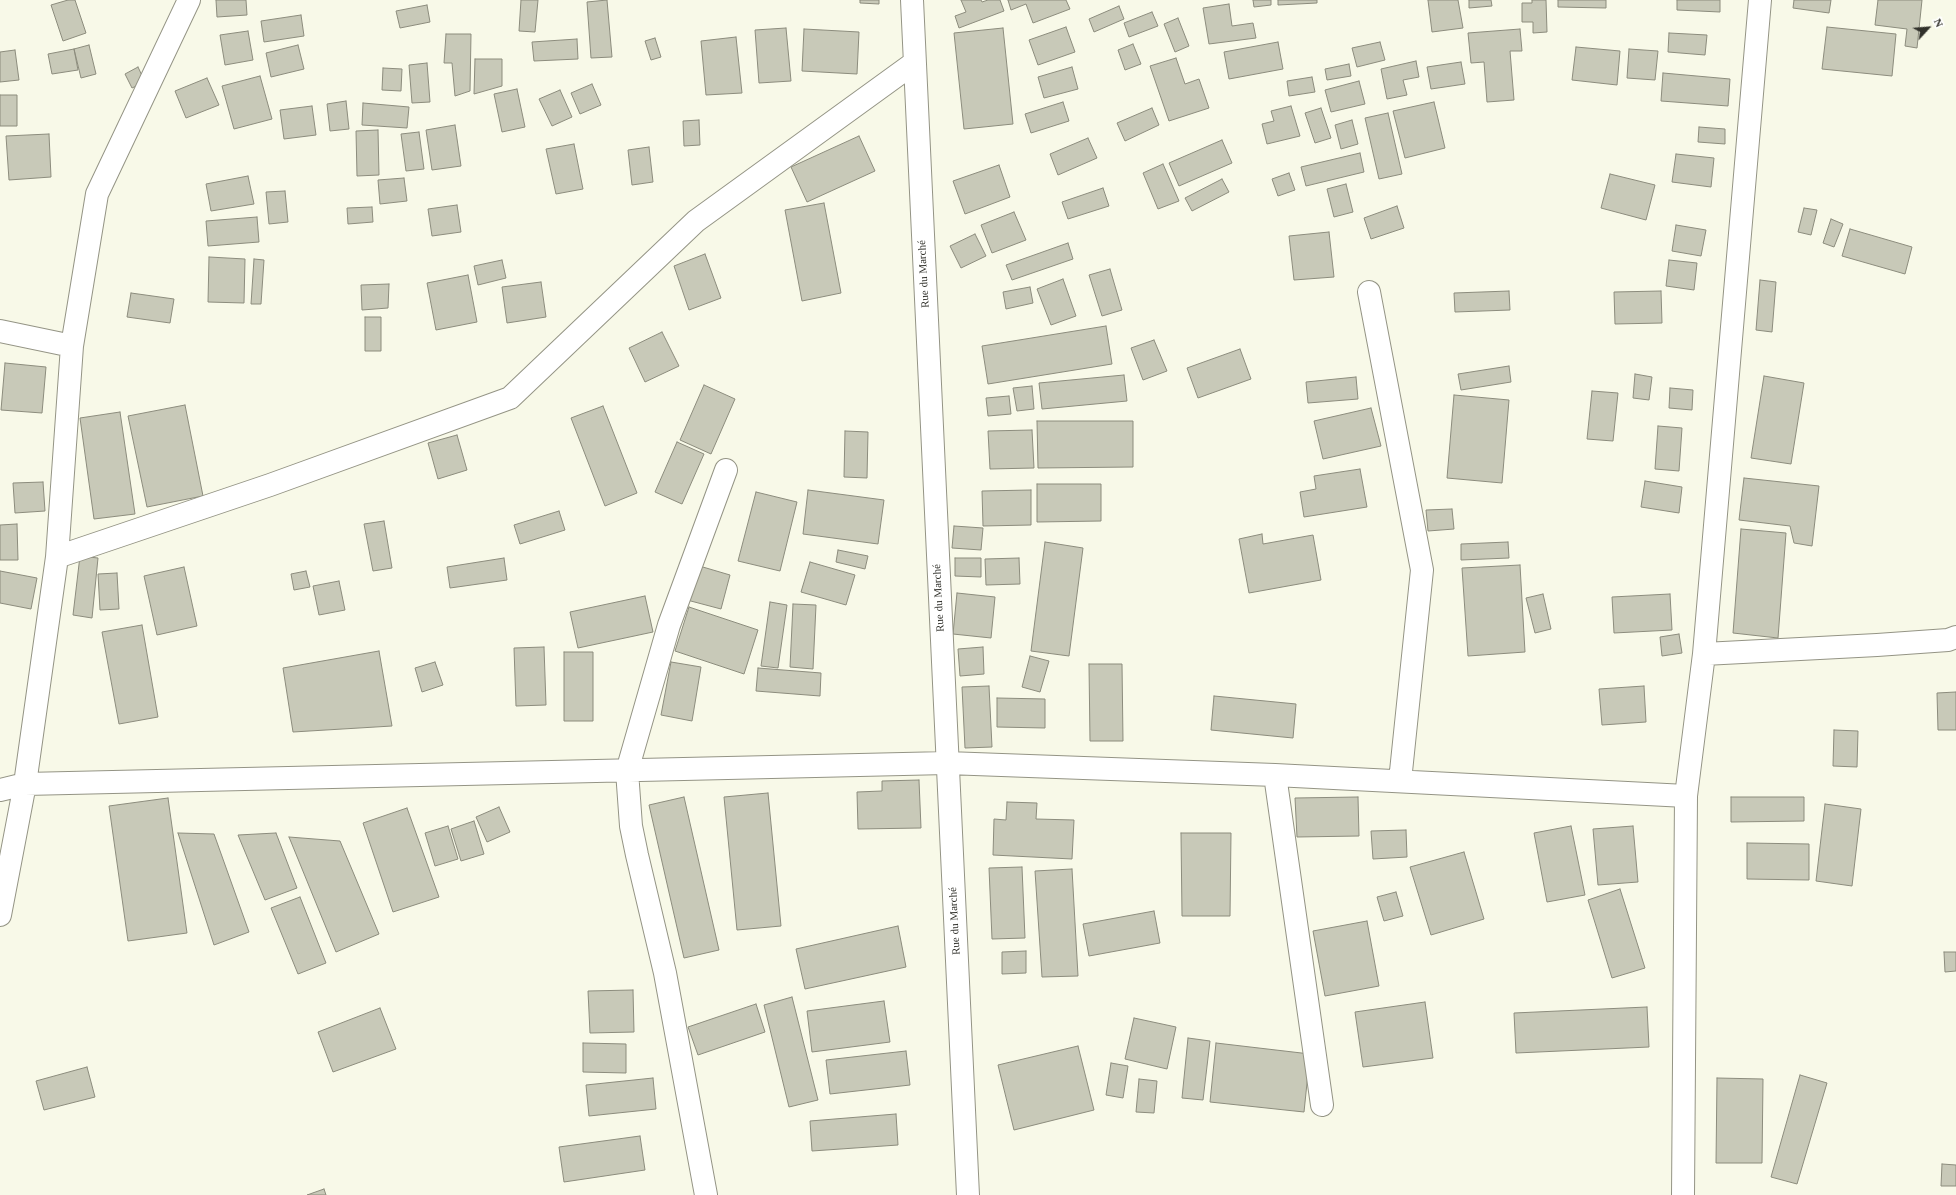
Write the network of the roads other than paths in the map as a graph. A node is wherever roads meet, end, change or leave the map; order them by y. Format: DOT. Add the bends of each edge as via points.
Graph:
graph roads {
  1 [pos="189,0"];
  2 [pos="912,0"];
  3 [pos="1760,0"];
  4 [pos="914,63"];
  5 [pos="1369,292"];
  6 [pos="0,331"];
  7 [pos="72,346"];
  8 [pos="726,470"];
  9 [pos="57,557"];
  10 [pos="1956,637"];
  11 [pos="1704,654"];
  12 [pos="947,763"];
  13 [pos="627,771"];
  14 [pos="1275,775"];
  15 [pos="1400,781"];
  16 [pos="25,784"];
  17 [pos="0,790"];
  18 [pos="1686,796"];
  19 [pos="0,915"];
  20 [pos="1322,1105"];
  21 [pos="706,1195"];
  22 [pos="968,1195"];
  23 [pos="1683,1195"];
  1 -- 7 [label="street" via="97,194"];
  2 -- 4 [label="street, Rue du Marché"];
  3 -- 11 [label="street"];
  4 -- 9 [label="street" via="696,221 510,398 270,485"];
  4 -- 12 [label="street, Rue du Marché"];
  5 -- 15 [label="street" via="1422,570"];
  6 -- 7 [label="street"];
  7 -- 9 [label="street"];
  8 -- 13 [label="street" via="669,625"];
  9 -- 16 [label="street"];
  10 -- 11 [label="street" via="1948,640 1877,645"];
  11 -- 18 [label="street"];
  12 -- 13 [label="street"];
  12 -- 14 [label="street"];
  12 -- 22 [label="street, Rue du Marché"];
  13 -- 16 [label="street"];
  13 -- 21 [label="street" via="636,855 665,973"];
  14 -- 15 [label="street"];
  14 -- 20 [label="street"];
  15 -- 18 [label="street"];
  16 -- 17 [label="street"];
  16 -- 19 [label="street"];
  18 -- 23 [label="street"];
}
